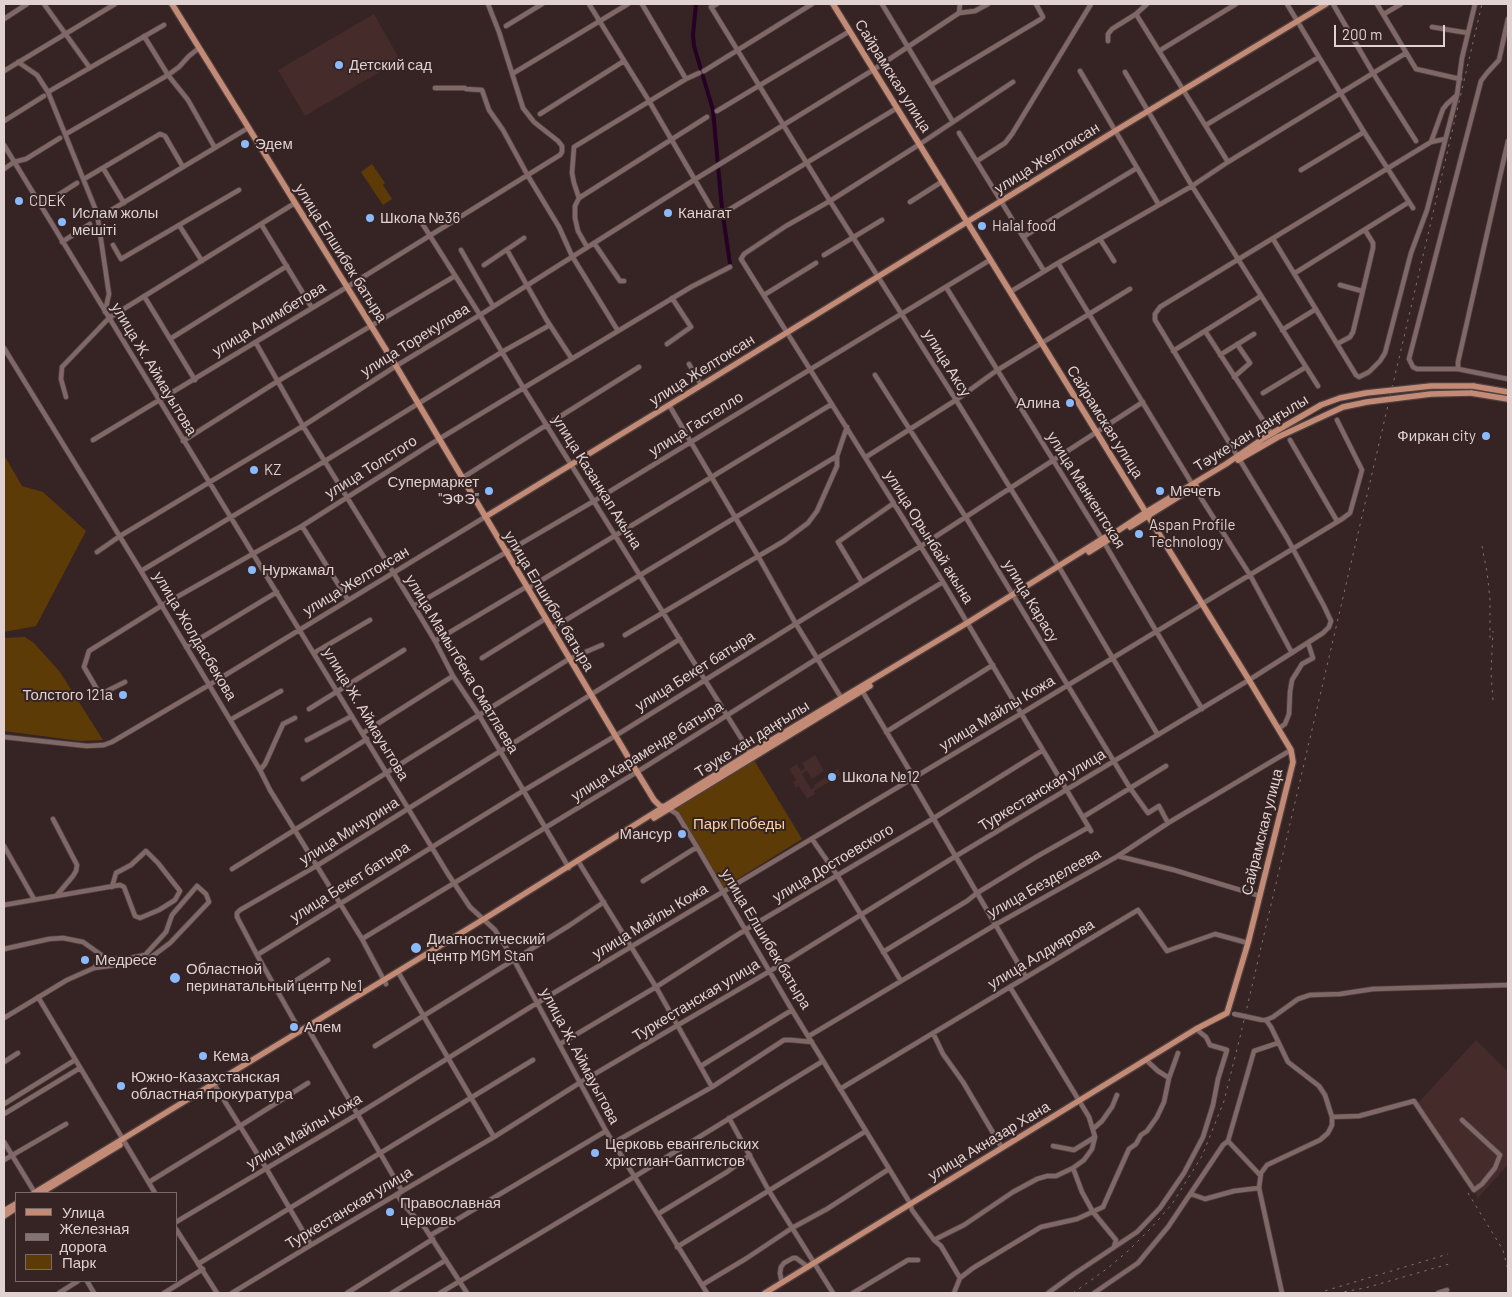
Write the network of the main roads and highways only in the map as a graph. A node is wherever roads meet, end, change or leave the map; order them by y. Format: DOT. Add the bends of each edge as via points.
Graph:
graph roads {
  1 [pos="172,4"];
  2 [pos="833,4"];
  3 [pos="1326,4"];
  4 [pos="967,222"];
  5 [pos="1508,392"];
  6 [pos="1508,399"];
  7 [pos="1240,457"];
  8 [pos="1147,514"];
  9 [pos="485,517"];
  10 [pos="667,808"];
  11 [pos="1231,1013"];
  12 [pos="308,1028"];
  13 [pos="214,1085"];
  14 [pos="123,1141"];
  15 [pos="36,1192"];
  16 [pos="43,1192"];
  17 [pos="15,1205"];
  18 [pos="15,1209"];
  19 [pos="4,1211"];
  20 [pos="4,1216"];
  21 [pos="765,1293"];
  1 -- 9 [label="main road, улица Елшибек батыра" via="396,366"];
  2 -- 4 [label="main road, Сайрамская улица"];
  3 -- 4 [label="main road, улица Желтоксан"];
  4 -- 8 [label="main road, Сайрамская улица"];
  4 -- 9 [label="main road, улица Желтоксан"];
  5 -- 7 [label="main road, Тәуке хан даңғылы, bridge" via="1473,386 1431,386 1340,398 1321,405 1264,438"];
  6 -- 7 [label="main road, Тәуке хан даңғылы, bridge" via="1471,393 1367,402 1344,407"];
  7 -- 8 [label="main road, Тәуке хан даңғылы"];
  8 -- 10 [label="main road, Тәуке хан даңғылы"];
  8 -- 11 [label="main road, Сайрамская улица" via="1291,750 1293,762"];
  9 -- 10 [label="main road, улица Елшибек батыра" via="654,800"];
  10 -- 12 [label="main road, Тәуке хан даңғылы"];
  11 -- 21 [label="main road, улица Акназар Хана" via="1196,1029"];
  12 -- 13 [label="main road, Тәуке хан даңғылы"];
  12 -- 13 [label="main road, Тәуке хан даңғылы"];
  13 -- 14 [label="main road, Тәуке хан даңғылы"];
  14 -- 15 [label="main road, Тәуке хан даңғылы"];
  14 -- 16 [label="main road, Тәуке хан даңғылы"];
  17 -- 19 [label="main road"];
  18 -- 20 [label="main road"];
}
